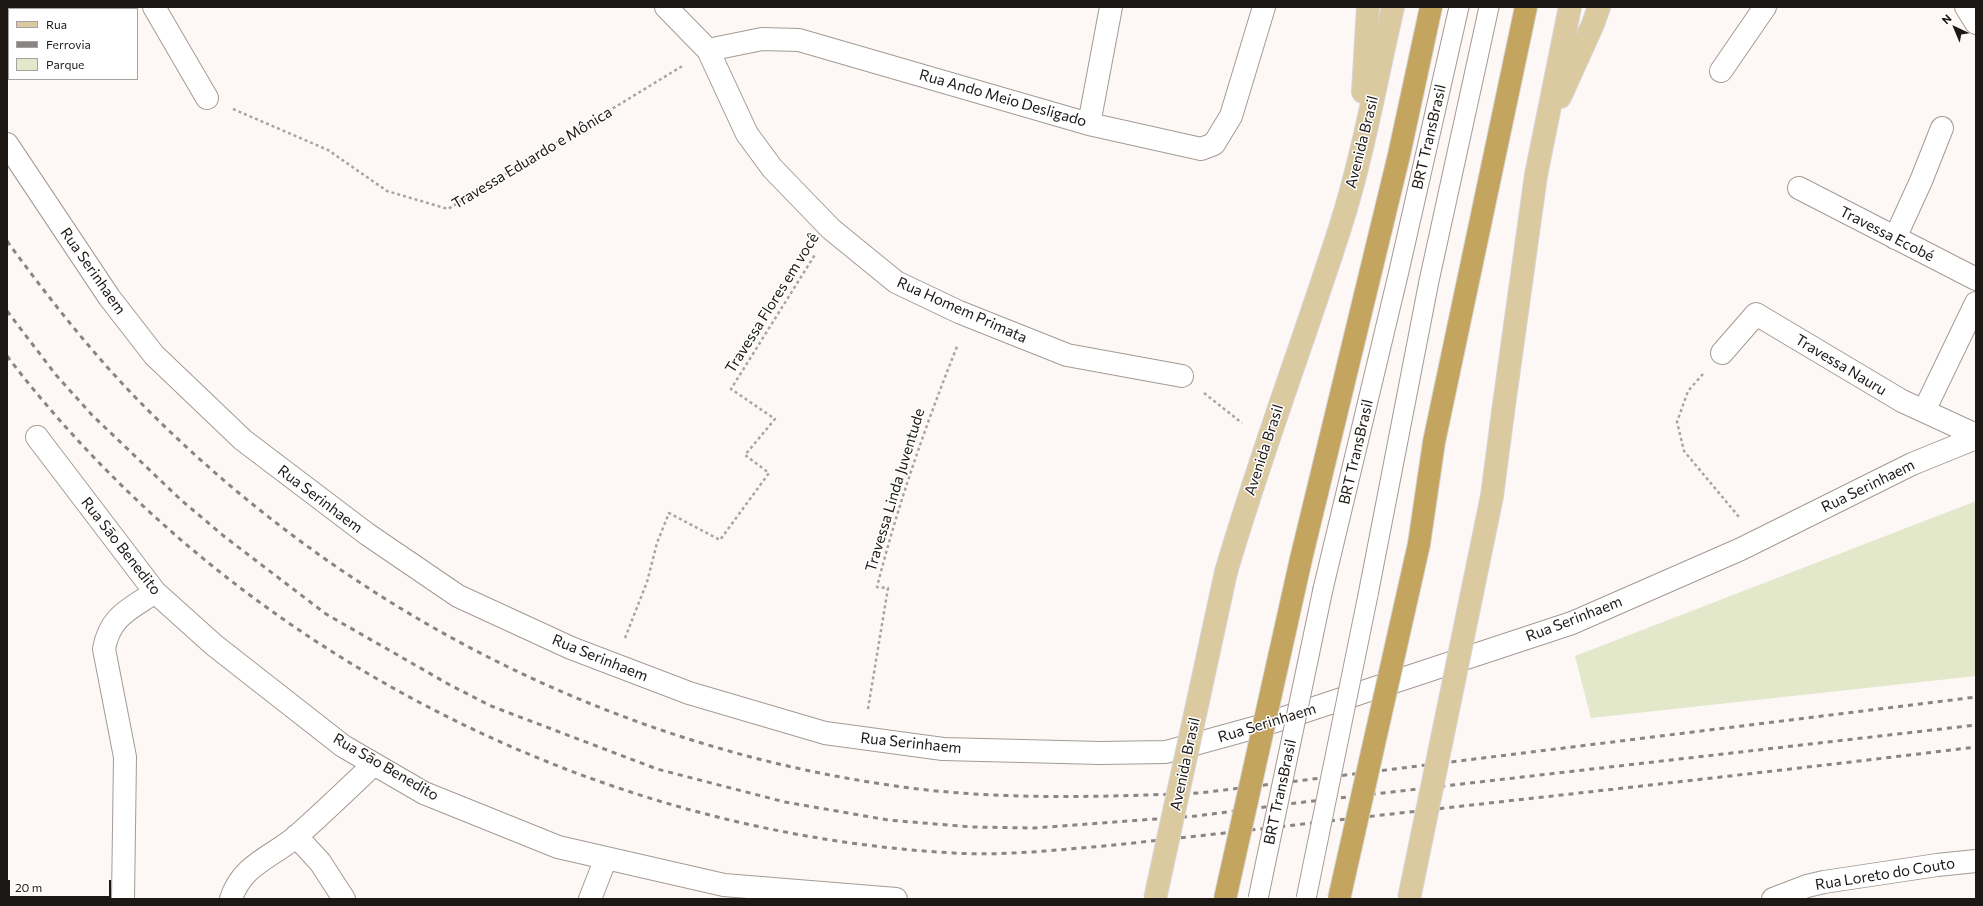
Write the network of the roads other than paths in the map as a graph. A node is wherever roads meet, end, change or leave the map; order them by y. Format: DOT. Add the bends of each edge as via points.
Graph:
graph roads {
  1 [pos="154,7"];
  2 [pos="666,7"];
  3 [pos="1111,7"];
  4 [pos="1264,7"];
  5 [pos="1368,7"];
  6 [pos="1393,7"];
  7 [pos="1431,7"];
  8 [pos="1459,7"];
  9 [pos="1489,7"];
  10 [pos="1526,7"];
  11 [pos="1570,7"];
  12 [pos="1599,7"];
  13 [pos="1766,7"];
  14 [pos="1966,7"];
  15 [pos="1976,23"];
  16 [pos="708,50"];
  17 [pos="1721,71"];
  18 [pos="207,98"];
  19 [pos="1089,124"];
  20 [pos="1942,128"];
  21 [pos="1544,131"];
  22 [pos="7,144"];
  23 [pos="1358,158"];
  24 [pos="1799,188"];
  25 [pos="1895,238"];
  26 [pos="1976,279"];
  27 [pos="1976,302"];
  28 [pos="1722,354"];
  29 [pos="1182,376"];
  30 [pos="1924,411"];
  31 [pos="37,437"];
  32 [pos="1976,437"];
  33 [pos="155,592"];
  34 [pos="374,764"];
  35 [pos="296,836"];
  36 [pos="606,858"];
  37 [pos="1976,861"];
  38 [pos="123,899"];
  39 [pos="231,899"];
  40 [pos="344,899"];
  41 [pos="590,899"];
  42 [pos="896,899"];
  43 [pos="1155,899"];
  44 [pos="1225,899"];
  45 [pos="1258,899"];
  46 [pos="1306,899"];
  47 [pos="1339,899"];
  48 [pos="1409,899"];
  49 [pos="1773,899"];
  1 -- 18 [label="street"];
  2 -- 16 [label="street"];
  3 -- 19 [label="street"];
  4 -- 19 [label="street, Rua Ando Meio Desligado" via="1231,116 1214,144 1201,149"];
  5 -- 23 [label="main road"];
  6 -- 23 [label="main road, Avenida Brasil"];
  7 -- 44 [label="highway, bridge" via="1396,170 1301,559"];
  8 -- 45 [label="lane, BRT TransBrasil, bridge" via="1323,589"];
  9 -- 46 [label="lane, BRT TransBrasil, bridge" via="1429,281"];
  10 -- 47 [label="highway, bridge" via="1434,442 1419,544"];
  11 -- 21 [label="main road"];
  12 -- 21 [label="main road"];
  13 -- 17 [label="street"];
  14 -- 15 [label="street"];
  16 -- 19 [label="street, Rua Ando Meio Desligado" via="762,39 799,40"];
  16 -- 29 [label="street, Rua Homem Primata" via="747,134 772,168 831,229 896,282 970,316 1067,355"];
  20 -- 25 [label="street"];
  21 -- 48 [label="main road, bridge" via="1492,496"];
  22 -- 32 [label="street, Rua Serinhaem" via="109,297 154,355 243,440 366,534 458,596 571,648 689,693 825,733 943,749 1166,752 1257,727 1572,623 1758,540 1912,464"];
  23 -- 43 [label="main road, Avenida Brasil, bridge" via="1340,226 1266,442 1226,572"];
  24 -- 25 [label="street, Travessa Ecobé"];
  25 -- 26 [label="street, Travessa Ecobé"];
  27 -- 30 [label="street"];
  28 -- 30 [label="street, Travessa Nauru" via="1756,314 1902,401"];
  30 -- 32 [label="street, Travessa Nauru"];
  31 -- 33 [label="street, Rua Sāo Benedito"];
  33 -- 34 [label="street, Rua Sāo Benedito" via="226,654 343,746"];
  33 -- 38 [label="street" via="116,620 107,635 104,650 124,757"];
  34 -- 35 [label="street"];
  34 -- 36 [label="street, Rua Sāo Benedito" via="424,793 558,847"];
  35 -- 39 [label="street" via="259,860 233,892"];
  35 -- 40 [label="street" via="320,862"];
  36 -- 41 [label="street"];
  36 -- 42 [label="street, Rua Sāo Benedito" via="724,885"];
  37 -- 49 [label="street, Rua Loreto do Couto" via="1824,882"];
}
